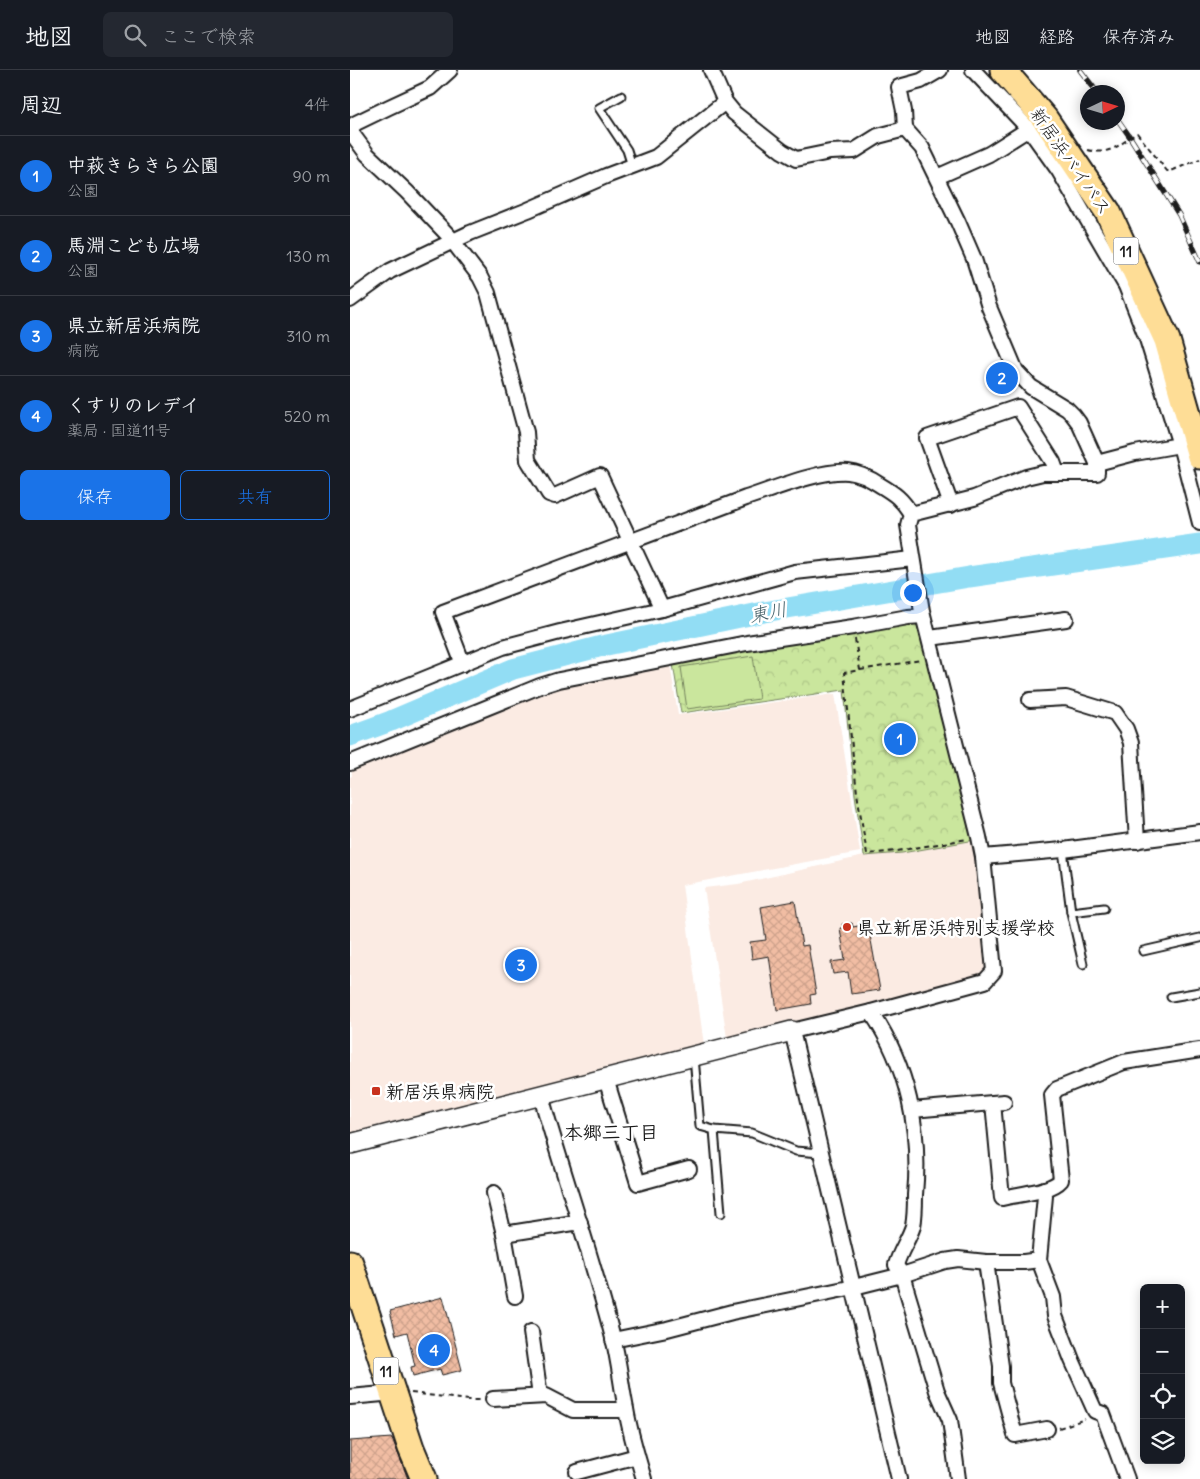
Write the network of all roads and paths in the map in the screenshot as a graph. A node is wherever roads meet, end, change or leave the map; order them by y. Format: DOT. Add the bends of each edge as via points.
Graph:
graph roads {
  1 [pos="450,70"];
  2 [pos="711,70"];
  3 [pos="940,70"];
  4 [pos="973,70"];
  5 [pos="1003,70"];
  6 [pos="621,96"];
  7 [pos="725,102"];
  8 [pos="1037,124"];
  9 [pos="905,128"];
  10 [pos="350,130"];
  11 [pos="1086,150"];
  12 [pos="1200,159"];
  13 [pos="632,166"];
  14 [pos="937,177"];
  15 [pos="454,242"];
  16 [pos="350,300"];
  17 [pos="1190,450"];
  18 [pos="1097,464"];
  19 [pos="1058,473"];
  20 [pos="951,505"];
  21 [pos="911,514"];
  22 [pos="1199,519"];
  23 [pos="631,542"];
  24 [pos="914,563"];
  25 [pos="662,609"];
  26 [pos="922,613"];
  27 [pos="1066,619"];
  28 [pos="853,627"];
  29 [pos="930,638"];
  30 [pos="463,664"];
  31 [pos="926,664"];
  32 [pos="860,670"];
  33 [pos="1030,700"];
  34 [pos="350,709"];
  35 [pos="350,763"];
  36 [pos="1200,832"];
  37 [pos="979,837"];
  38 [pos="1137,841"];
  39 [pos="1063,850"];
  40 [pos="983,857"];
  41 [pos="1104,908"];
  42 [pos="1071,912"];
  43 [pos="1200,938"];
  44 [pos="1143,951"];
  45 [pos="1083,964"];
  46 [pos="1200,992"];
  47 [pos="1171,997"];
  48 [pos="871,1012"];
  49 [pos="792,1031"];
  50 [pos="1200,1050"];
  51 [pos="694,1056"];
  52 [pos="606,1079"];
  53 [pos="541,1096"];
  54 [pos="912,1110"];
  55 [pos="714,1130"];
  56 [pos="350,1144"];
  57 [pos="821,1152"];
  58 [pos="689,1169"];
  59 [pos="1044,1189"];
  60 [pos="494,1193"];
  61 [pos="721,1212"];
  62 [pos="580,1222"];
  63 [pos="504,1234"];
  64 [pos="1040,1260"];
  65 [pos="986,1262"];
  66 [pos="350,1263"];
  67 [pos="902,1275"];
  68 [pos="854,1287"];
  69 [pos="515,1296"];
  70 [pos="356,1297"];
  71 [pos="531,1332"];
  72 [pos="613,1340"];
  73 [pos="394,1394"];
  74 [pos="540,1396"];
  75 [pos="350,1397"];
  76 [pos="493,1399"];
  77 [pos="626,1410"];
  78 [pos="1097,1412"];
  79 [pos="1047,1429"];
  80 [pos="637,1456"];
  81 [pos="577,1472"];
  82 [pos="424,1479"];
  83 [pos="644,1479"];
  84 [pos="899,1479"];
  85 [pos="958,1479"];
  86 [pos="1127,1479"];
  1 -- 10 [label="street" via="430,88 356,123"];
  2 -- 7 [label="street"];
  3 -- 9 [label="street" via="899,88"];
  4 -- 8 [label="street"];
  5 -- 8 [label="highway, 新居浜バイパス / 11"];
  6 -- 13 [label="lane" via="600,108 627,150"];
  7 -- 9 [label="street" via="782,152 796,158 854,151 878,136"];
  7 -- 13 [label="street" via="656,157"];
  8 -- 14 [label="street" via="989,154"];
  8 -- 17 [label="highway, 新居浜バイパス / 11" via="1108,212 1167,340"];
  9 -- 14 [label="street" via="922,148"];
  10 -- 15 [label="street" via="367,154"];
  11 -- 12 [label="path" via="1099,153 1111,150 1137,133 1167,170"];
  13 -- 15 [label="street"];
  14 -- 18 [label="street" via="974,259 989,307 1016,371 1031,387 1073,415"];
  15 -- 16 [label="street" via="390,271"];
  15 -- 23 [label="street" via="488,293 526,432 528,460 549,494 555,496 600,476"];
  17 -- 18 [label="street" via="1135,452"];
  17 -- 22 [label="street"];
  18 -- 19 [label="street" via="1097,473"];
  19 -- 20 [label="street" via="1026,477"];
  19 -- 20 [label="street" via="1018,407 926,438"];
  20 -- 21 [label="street"];
  21 -- 23 [label="street" via="897,496 861,475 848,472 825,474 746,498"];
  21 -- 24 [label="street" via="908,525"];
  23 -- 25 [label="street"];
  23 -- 30 [label="street" via="443,612"];
  24 -- 25 [label="street" via="795,572"];
  24 -- 26 [label="street"];
  25 -- 30 [label="street" via="503,647"];
  26 -- 28 [label="street"];
  26 -- 29 [label="street"];
  27 -- 29 [label="street"];
  28 -- 32 [label="path"];
  28 -- 35 [label="street" via="747,643 559,680"];
  29 -- 37 [label="street"];
  30 -- 34 [label="street"];
  31 -- 32 [label="path" via="922,660"];
  32 -- 37 [label="path" via="844,673 856,793 867,854"];
  33 -- 38 [label="street" via="1066,698 1115,713 1131,743"];
  36 -- 38 [label="street"];
  37 -- 40 [label="street"];
  38 -- 39 [label="street"];
  39 -- 40 [label="street"];
  39 -- 42 [label="lane"];
  40 -- 48 [label="street" via="994,971 985,981"];
  41 -- 42 [label="lane"];
  42 -- 45 [label="lane"];
  43 -- 44 [label="lane"];
  46 -- 47 [label="lane"];
  48 -- 49 [label="street"];
  48 -- 54 [label="street" via="903,1075"];
  49 -- 51 [label="street"];
  49 -- 57 [label="street"];
  50 -- 59 [label="street" via="1124,1062 1057,1089 1052,1096 1061,1180 1057,1185"];
  51 -- 52 [label="street"];
  51 -- 55 [label="lane" via="700,1126"];
  52 -- 53 [label="street"];
  52 -- 58 [label="street" via="638,1183"];
  53 -- 56 [label="street"];
  53 -- 62 [label="street"];
  54 -- 59 [label="street" via="998,1102 1002,1198"];
  54 -- 67 [label="street" via="918,1153 916,1187 913,1226 896,1265"];
  55 -- 57 [label="lane" via="752,1133 796,1151"];
  55 -- 61 [label="lane"];
  57 -- 68 [label="street"];
  59 -- 64 [label="street"];
  60 -- 63 [label="street"];
  62 -- 63 [label="street"];
  62 -- 72 [label="street"];
  63 -- 69 [label="street"];
  64 -- 65 [label="street"];
  64 -- 78 [label="street" via="1053,1297 1055,1316"];
  65 -- 67 [label="street" via="952,1260"];
  65 -- 79 [label="street" via="1001,1383 1015,1435"];
  66 -- 70 [label="highway, 11"];
  67 -- 68 [label="street"];
  67 -- 85 [label="street" via="937,1391 950,1420"];
  68 -- 72 [label="street"];
  68 -- 84 [label="street"];
  70 -- 73 [label="highway, 11"];
  71 -- 74 [label="street"];
  72 -- 77 [label="street"];
  73 -- 75 [label="street"];
  73 -- 76 [label="path"];
  73 -- 82 [label="highway, 11"];
  74 -- 76 [label="street"];
  74 -- 77 [label="street" via="573,1410"];
  77 -- 80 [label="street"];
  78 -- 79 [label="path" via="1095,1416 1053,1430"];
  78 -- 86 [label="street" via="1103,1414"];
  80 -- 81 [label="street"];
  80 -- 83 [label="street"];
}
